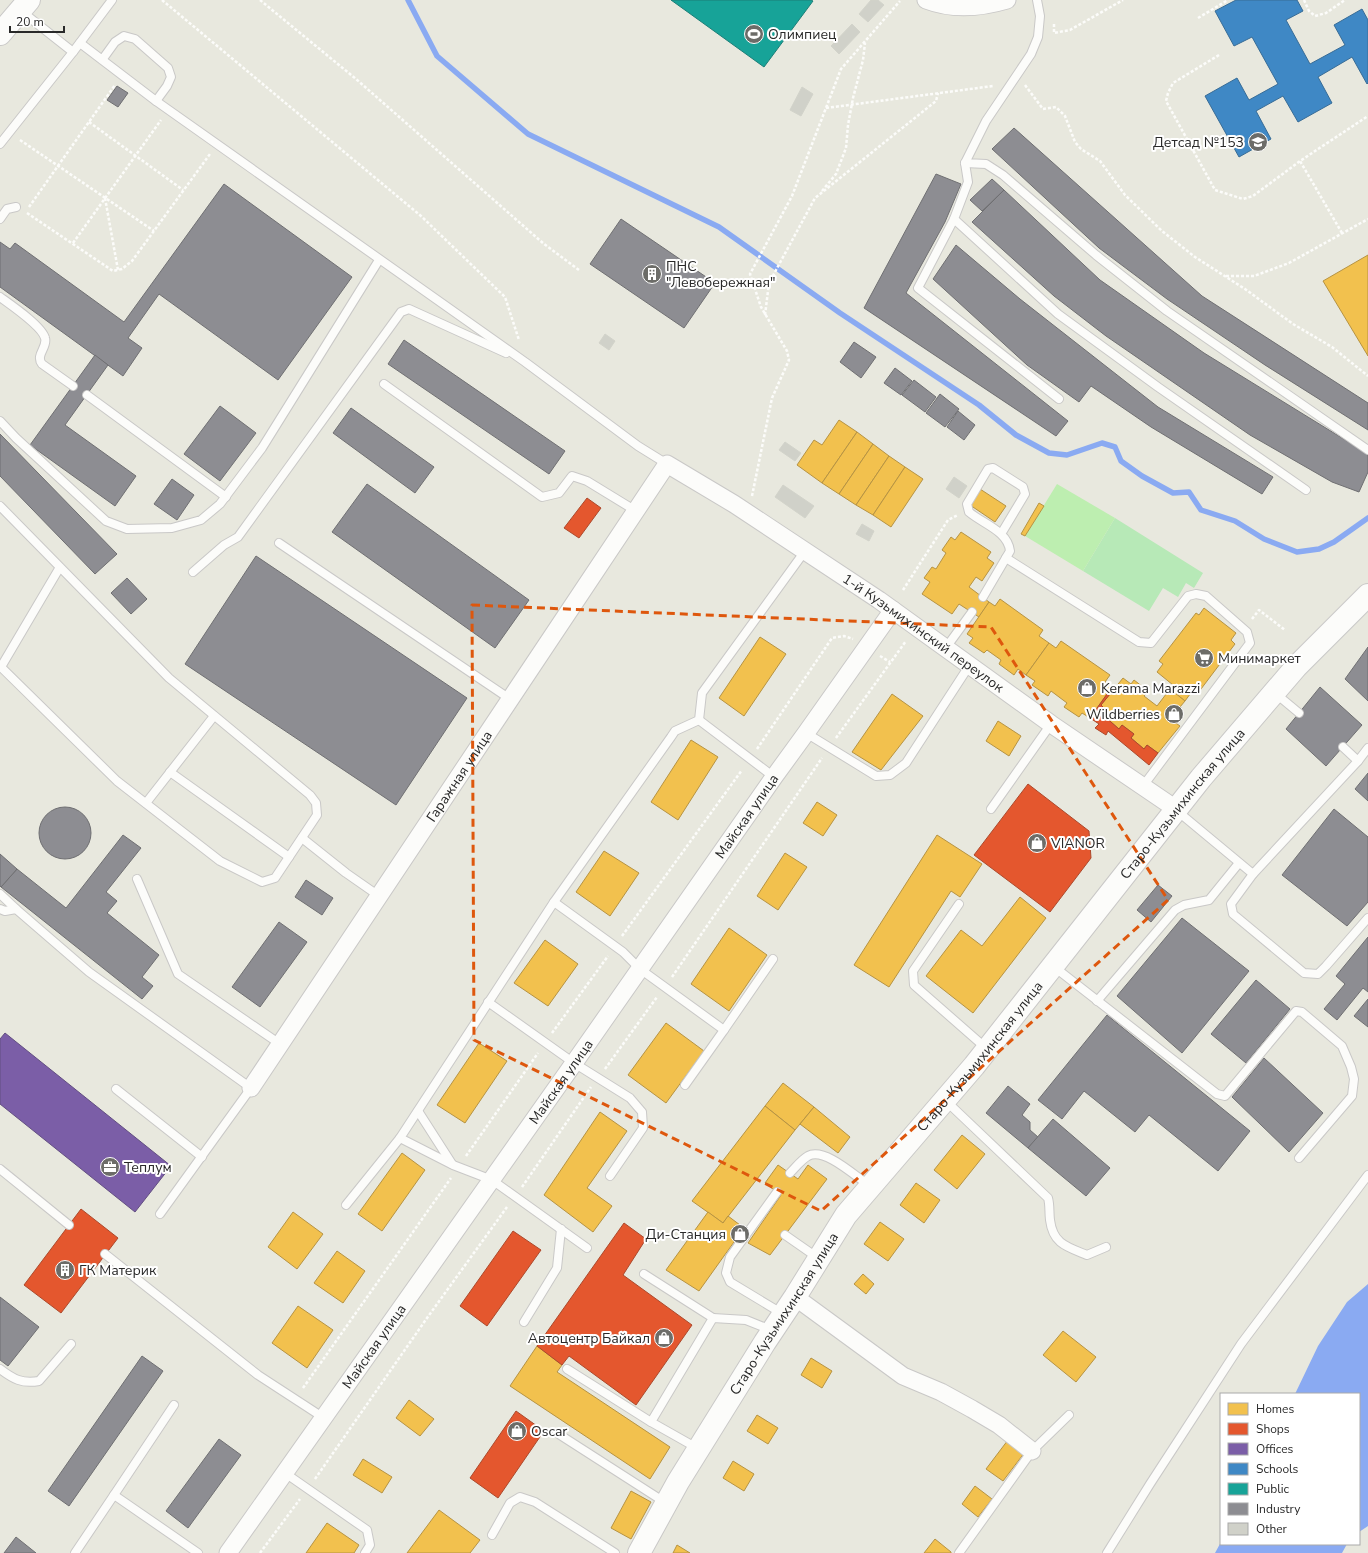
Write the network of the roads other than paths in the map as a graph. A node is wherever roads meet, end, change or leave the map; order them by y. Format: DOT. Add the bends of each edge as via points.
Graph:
graph roads {
  1 [pos="112,0"];
  2 [pos="1007,0"];
  3 [pos="1037,0"];
  4 [pos="931,1"];
  5 [pos="24,5"];
  6 [pos="0,34"];
  7 [pos="80,43"];
  8 [pos="73,52"];
  9 [pos="102,60"];
  10 [pos="156,101"];
  11 [pos="0,144"];
  12 [pos="965,163"];
  13 [pos="16,207"];
  14 [pos="0,219"];
  15 [pos="954,219"];
  16 [pos="380,260"];
  17 [pos="0,297"];
  18 [pos="525,362"];
  19 [pos="384,384"];
  20 [pos="73,386"];
  21 [pos="86,395"];
  22 [pos="1059,399"];
  23 [pos="0,421"];
  24 [pos="1368,450"];
  25 [pos="667,464"];
  26 [pos="1306,490"];
  27 [pos="226,497"];
  28 [pos="0,506"];
  29 [pos="636,511"];
  30 [pos="1001,534"];
  31 [pos="279,543"];
  32 [pos="805,551"];
  33 [pos="1006,558"];
  34 [pos="60,566"];
  35 [pos="193,572"];
  36 [pos="1368,595"];
  37 [pos="983,597"];
  38 [pos="893,610"];
  39 [pos="972,612"];
  40 [pos="945,649"];
  41 [pos="0,666"];
  42 [pos="969,666"];
  43 [pos="1274,692"];
  44 [pos="510,699"];
  45 [pos="1299,713"];
  46 [pos="214,716"];
  47 [pos="699,720"];
  48 [pos="1051,724"];
  49 [pos="806,733"];
  50 [pos="1343,747"];
  51 [pos="1368,748"];
  52 [pos="1358,761"];
  53 [pos="170,772"];
  54 [pos="774,777"];
  55 [pos="1143,786"];
  56 [pos="146,803"];
  57 [pos="991,809"];
  58 [pos="1176,809"];
  59 [pos="302,838"];
  60 [pos="289,857"];
  61 [pos="1239,863"];
  62 [pos="1253,874"];
  63 [pos="137,880"];
  64 [pos="0,894"];
  65 [pos="379,896"];
  66 [pos="554,902"];
  67 [pos="959,904"];
  68 [pos="0,909"];
  69 [pos="16,909"];
  70 [pos="1368,918"];
  71 [pos="773,959"];
  72 [pos="1053,966"];
  73 [pos="640,969"];
  74 [pos="1097,1001"];
  75 [pos="488,1002"];
  76 [pos="724,1030"];
  77 [pos="280,1044"];
  78 [pos="987,1049"];
  79 [pos="574,1063"];
  80 [pos="685,1085"];
  81 [pos="251,1088"];
  82 [pos="116,1089"];
  83 [pos="946,1100"];
  84 [pos="418,1112"];
  85 [pos="400,1138"];
  86 [pos="202,1157"];
  87 [pos="1299,1158"];
  88 [pos="456,1166"];
  89 [pos="0,1169"];
  90 [pos="790,1173"];
  91 [pos="1368,1175"];
  92 [pos="610,1176"];
  93 [pos="492,1180"];
  94 [pos="870,1187"];
  95 [pos="777,1192"];
  96 [pos="346,1204"];
  97 [pos="160,1214"];
  98 [pos="69,1225"];
  99 [pos="561,1229"];
  100 [pos="785,1235"];
  101 [pos="1106,1247"];
  102 [pos="587,1248"];
  103 [pos="105,1254"];
  104 [pos="819,1259"];
  105 [pos="644,1274"];
  106 [pos="783,1314"];
  107 [pos="713,1318"];
  108 [pos="524,1322"];
  109 [pos="71,1344"];
  110 [pos="0,1369"];
  111 [pos="567,1369"];
  112 [pos="174,1405"];
  113 [pos="1069,1415"];
  114 [pos="324,1418"];
  115 [pos="651,1422"];
  116 [pos="557,1433"];
  117 [pos="698,1449"];
  118 [pos="1032,1451"];
  119 [pos="285,1473"];
  120 [pos="114,1494"];
  121 [pos="666,1503"];
  122 [pos="492,1535"];
  123 [pos="75,1553"];
  124 [pos="198,1553"];
  125 [pos="228,1553"];
  126 [pos="365,1553"];
  127 [pos="615,1553"];
  128 [pos="639,1553"];
  129 [pos="959,1553"];
  130 [pos="1107,1553"];
  1 -- 7 [label="lane"];
  2 -- 4 [label="street" via="973,7"];
  3 -- 12 [label="lane" via="1040,16 1038,37 1031,54 986,122"];
  5 -- 6 [label="main road"];
  5 -- 8 [label="lane"];
  7 -- 8 [label="lane"];
  7 -- 9 [label="lane"];
  8 -- 11 [label="lane"];
  9 -- 10 [label="lane"];
  9 -- 10 [label="lane" via="115,42 124,36 135,39 168,68 171,77"];
  10 -- 16 [label="lane"];
  12 -- 15 [label="lane" via="968,182"];
  12 -- 24 [label="lane" via="986,164 1003,175 1167,312"];
  13 -- 14 [label="lane" via="6,209"];
  15 -- 22 [label="lane" via="918,288"];
  15 -- 26 [label="lane" via="1058,314"];
  16 -- 18 [label="lane"];
  16 -- 27 [label="lane" via="262,448"];
  17 -- 20 [label="lane" via="34,324 45,337 46,344 40,352 42,364"];
  18 -- 25 [label="lane" via="638,446"];
  18 -- 35 [label="lane" via="409,309 401,312 238,537 224,545"];
  19 -- 29 [label="lane" via="542,497 559,493 572,476 587,481"];
  21 -- 27 [label="lane"];
  23 -- 27 [label="lane" via="106,521 127,529 172,528 202,520"];
  25 -- 29 [label="street, Гаражная улица"];
  25 -- 32 [label="street, 1-й Кузьмихинский переулок"];
  28 -- 34 [label="lane"];
  29 -- 44 [label="street, Гаражная улица"];
  30 -- 30 [label="lane" via="969,512 967,504 988,469 993,468 1023,487 1024,494"];
  30 -- 33 [label="lane" via="1009,544 1010,551"];
  31 -- 44 [label="lane"];
  32 -- 38 [label="street, 1-й Кузьмихинский переулок"];
  32 -- 47 [label="lane" via="702,693"];
  33 -- 37 [label="lane"];
  33 -- 55 [label="lane" via="1139,642 1151,643 1188,596 1196,594 1206,596 1247,632 1250,642"];
  34 -- 41 [label="lane"];
  34 -- 46 [label="lane" via="169,678"];
  36 -- 43 [label="main road, Старо-Кузьмихинская улица"];
  38 -- 40 [label="street, 1-й Кузьмихинский переулок"];
  38 -- 49 [label="street, Майская улица"];
  39 -- 40 [label="lane"];
  40 -- 42 [label="street, 1-й Кузьмихинский переулок"];
  41 -- 56 [label="lane" via="117,780"];
  42 -- 48 [label="street, 1-й Кузьмихинский переулок"];
  42 -- 49 [label="lane" via="906,763 890,776 876,776"];
  43 -- 45 [label="lane"];
  43 -- 58 [label="main road, Старо-Кузьмихинская улица"];
  44 -- 65 [label="street, Гаражная улица"];
  46 -- 53 [label="lane"];
  46 -- 59 [label="lane" via="310,795 316,803 317,815"];
  47 -- 54 [label="lane"];
  47 -- 66 [label="lane" via="675,731"];
  48 -- 55 [label="street, 1-й Кузьмихинский переулок"];
  48 -- 57 [label="lane"];
  49 -- 54 [label="street, Майская улица"];
  50 -- 52 [label="lane"];
  51 -- 52 [label="lane"];
  52 -- 62 [label="lane"];
  53 -- 56 [label="lane"];
  53 -- 60 [label="lane"];
  54 -- 73 [label="street, Майская улица"];
  55 -- 58 [label="street, 1-й Кузьмихинский переулок"];
  56 -- 60 [label="lane" via="220,861 262,882 275,878"];
  58 -- 61 [label="lane"];
  58 -- 72 [label="main road, Старо-Кузьмихинская улица"];
  59 -- 60 [label="lane"];
  59 -- 65 [label="lane"];
  61 -- 62 [label="lane"];
  61 -- 74 [label="lane" via="1209,900 1184,905 1175,910"];
  62 -- 70 [label="lane" via="1231,904 1234,914 1304,973 1318,974"];
  63 -- 77 [label="lane" via="178,974"];
  64 -- 69 [label="lane"];
  65 -- 77 [label="street, Гаражная улица"];
  66 -- 73 [label="lane" via="623,952"];
  66 -- 75 [label="lane"];
  67 -- 78 [label="lane" via="913,971 914,985"];
  68 -- 69 [label="lane"];
  69 -- 81 [label="lane" via="89,972"];
  71 -- 76 [label="lane"];
  72 -- 74 [label="lane"];
  72 -- 78 [label="main road, Старо-Кузьмихинская улица"];
  73 -- 76 [label="lane"];
  73 -- 79 [label="street, Майская улица"];
  74 -- 87 [label="lane" via="1217,1094 1225,1096 1296,1011 1302,1012 1342,1046 1354,1079 1352,1096"];
  75 -- 79 [label="lane"];
  75 -- 84 [label="lane"];
  76 -- 80 [label="lane"];
  77 -- 81 [label="street, Гаражная улица"];
  78 -- 83 [label="main road, Старо-Кузьмихинская улица"];
  79 -- 92 [label="lane" via="630,1098 642,1112 643,1128"];
  79 -- 93 [label="street, Майская улица"];
  81 -- 86 [label="lane"];
  82 -- 86 [label="lane"];
  83 -- 94 [label="main road, Старо-Кузьмихинская улица"];
  83 -- 101 [label="lane" via="1048,1198 1053,1234 1061,1242 1087,1255"];
  84 -- 85 [label="lane"];
  84 -- 88 [label="lane"];
  85 -- 88 [label="lane"];
  85 -- 96 [label="lane"];
  86 -- 97 [label="lane"];
  88 -- 93 [label="lane"];
  89 -- 98 [label="lane"];
  90 -- 94 [label="lane" via="809,1155 818,1153 828,1157"];
  91 -- 130 [label="lane" via="1241,1344"];
  93 -- 99 [label="lane"];
  93 -- 114 [label="street, Майская улица"];
  94 -- 104 [label="main road, Старо-Кузьмихинская улица" via="846,1215"];
  95 -- 106 [label="lane" via="761,1219 730,1257 726,1273 730,1282"];
  99 -- 102 [label="lane"];
  99 -- 108 [label="lane" via="557,1268"];
  100 -- 104 [label="lane"];
  103 -- 114 [label="lane" via="258,1375"];
  104 -- 106 [label="main road, Старо-Кузьмихинская улица"];
  105 -- 107 [label="lane"];
  106 -- 107 [label="lane" via="746,1320"];
  106 -- 117 [label="main road, Старо-Кузьмихинская улица"];
  106 -- 118 [label="street" via="972,1409 999,1425"];
  107 -- 115 [label="lane"];
  109 -- 110 [label="lane" via="39,1381 29,1383 13,1379"];
  111 -- 115 [label="lane"];
  112 -- 120 [label="lane"];
  113 -- 118 [label="lane"];
  114 -- 119 [label="street, Майская улица"];
  115 -- 117 [label="lane"];
  116 -- 121 [label="lane"];
  117 -- 121 [label="main road, Старо-Кузьмихинская улица"];
  118 -- 129 [label="lane"];
  119 -- 125 [label="street, Майская улица"];
  119 -- 126 [label="lane" via="367,1530 370,1545"];
  120 -- 123 [label="lane"];
  120 -- 124 [label="lane"];
  121 -- 128 [label="main road, Старо-Кузьмихинская улица"];
  122 -- 127 [label="lane" via="510,1503 520,1497 535,1502"];
}
